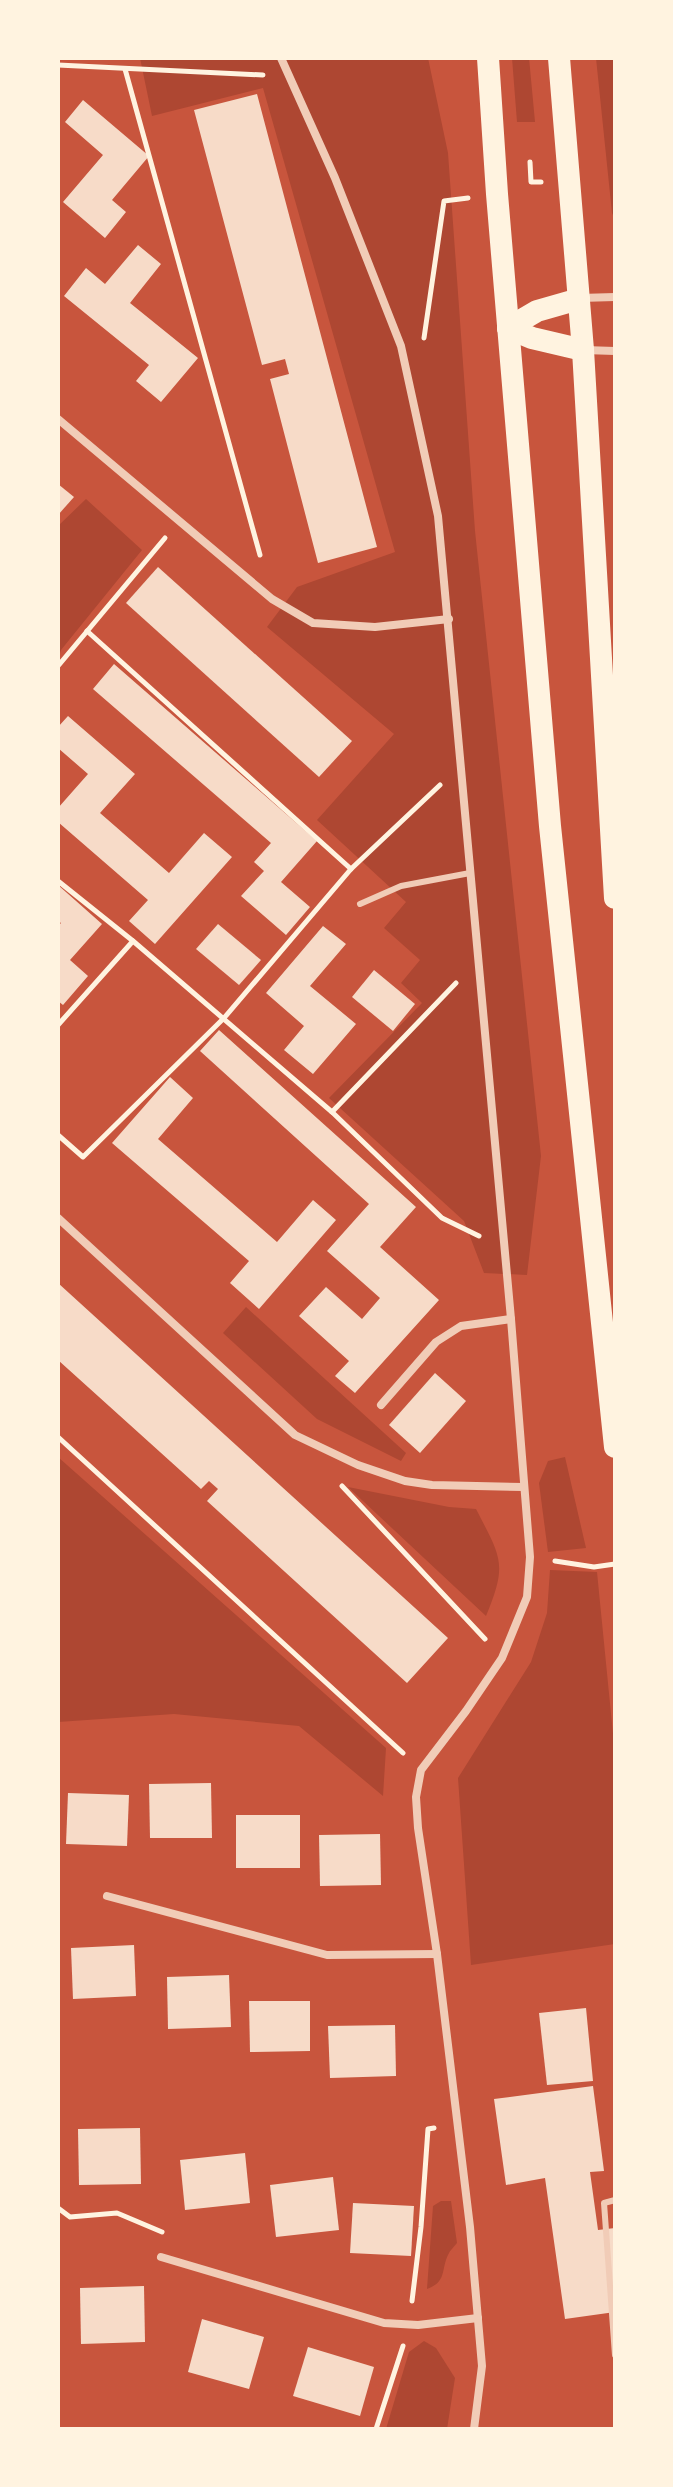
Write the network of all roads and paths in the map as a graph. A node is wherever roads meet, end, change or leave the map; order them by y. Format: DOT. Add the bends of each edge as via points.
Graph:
graph roads {
  1 [pos="281,58"];
  2 [pos="488,58"];
  3 [pos="559,58"];
  4 [pos="58,65"];
  5 [pos="125,69"];
  6 [pos="288,76"];
  7 [pos="495,143"];
  8 [pos="570,179"];
  9 [pos="497,194"];
  10 [pos="615,297"];
  11 [pos="579,299"];
  12 [pos="508,328"];
  13 [pos="401,346"];
  14 [pos="583,350"];
  15 [pos="615,351"];
  16 [pos="58,419"];
  17 [pos="179,522"];
  18 [pos="272,599"];
  19 [pos="449,619"];
  20 [pos="87,631"];
  21 [pos="58,666"];
  22 [pos="461,765"];
  23 [pos="351,869"];
  24 [pos="470,873"];
  25 [pos="58,881"];
  26 [pos="615,898"];
  27 [pos="360,904"];
  28 [pos="133,941"];
  29 [pos="478,960"];
  30 [pos="224,1018"];
  31 [pos="58,1025"];
  32 [pos="332,1112"];
  33 [pos="58,1135"];
  34 [pos="58,1218"];
  35 [pos="505,1249"];
  36 [pos="511,1319"];
  37 [pos="381,1405"];
  38 [pos="58,1437"];
  39 [pos="615,1447"];
  40 [pos="339,1482"];
  41 [pos="523,1487"];
  42 [pos="530,1557"];
  43 [pos="615,1564"];
  44 [pos="502,1658"];
  45 [pos="421,1770"];
  46 [pos="107,1896"];
  47 [pos="437,1954"];
  48 [pos="458,2123"];
  49 [pos="615,2200"];
  50 [pos="58,2208"];
  51 [pos="161,2257"];
  52 [pos="478,2318"];
  53 [pos="409,2325"];
  54 [pos="615,2355"];
  55 [pos="376,2429"];
  56 [pos="474,2429"];
  1 -- 6 [label="street"];
  2 -- 7 [label="highway"];
  3 -- 8 [label="highway"];
  4 -- 5 [label="path"];
  5 -- 6 [label="path"];
  5 -- 18 [label="path"];
  6 -- 13 [label="street"];
  7 -- 8 [label="path" via="528,140 531,182"];
  7 -- 9 [label="highway"];
  8 -- 11 [label="highway"];
  9 -- 12 [label="highway"];
  9 -- 13 [label="path" via="444,201 423,345"];
  10 -- 11 [label="street"];
  11 -- 12 [label="highway" via="537,311"];
  11 -- 14 [label="highway"];
  12 -- 14 [label="highway"];
  12 -- 39 [label="highway" via="550,826"];
  13 -- 19 [label="street" via="438,516"];
  14 -- 15 [label="street"];
  14 -- 26 [label="highway"];
  16 -- 17 [label="street"];
  17 -- 18 [label="street"];
  17 -- 20 [label="path"];
  18 -- 19 [label="street" via="313,623 375,627"];
  19 -- 22 [label="street"];
  20 -- 21 [label="path"];
  20 -- 23 [label="path"];
  22 -- 23 [label="path"];
  22 -- 24 [label="street"];
  23 -- 30 [label="path"];
  24 -- 27 [label="lane" via="401,886"];
  24 -- 29 [label="street"];
  25 -- 28 [label="path"];
  28 -- 30 [label="path"];
  28 -- 31 [label="path"];
  29 -- 32 [label="path"];
  29 -- 35 [label="street"];
  30 -- 32 [label="path"];
  30 -- 33 [label="path" via="83,1157"];
  32 -- 35 [label="path" via="442,1218"];
  34 -- 41 [label="street" via="295,1435 405,1481"];
  35 -- 36 [label="street"];
  36 -- 37 [label="street" via="461,1326 436,1342"];
  36 -- 41 [label="street"];
  38 -- 45 [label="path"];
  40 -- 44 [label="path"];
  41 -- 42 [label="street"];
  42 -- 43 [label="path" via="594,1567"];
  42 -- 44 [label="street" via="527,1597"];
  44 -- 45 [label="street"];
  45 -- 47 [label="street" via="418,1828"];
  46 -- 47 [label="street" via="327,1955"];
  47 -- 48 [label="street"];
  48 -- 52 [label="street"];
  48 -- 53 [label="path" via="428,2129"];
  49 -- 54 [label="lane" via="604,2203"];
  50 -- 51 [label="path" via="70,2217 117,2213 170,2235"];
  51 -- 53 [label="street" via="384,2323"];
  52 -- 53 [label="street"];
  52 -- 56 [label="street" via="482,2366"];
  53 -- 55 [label="path"];
}
